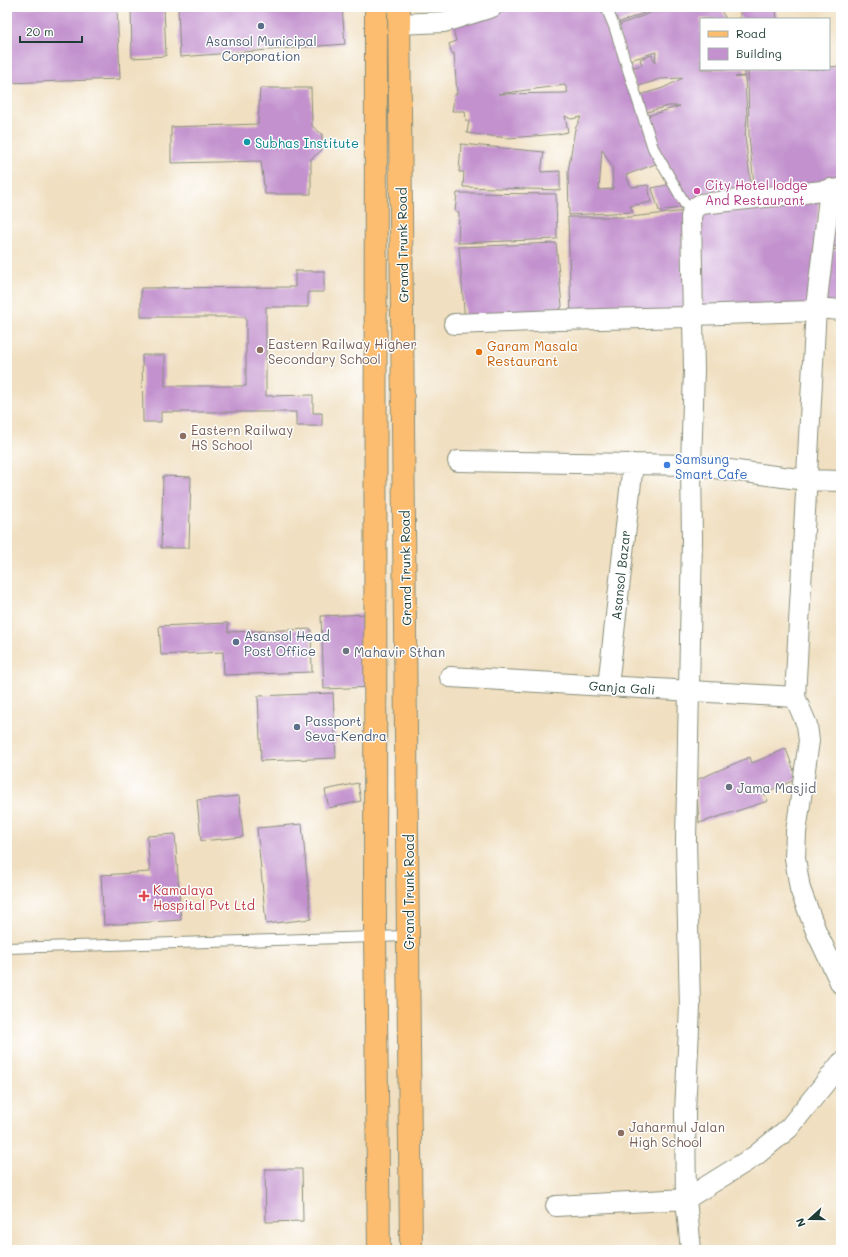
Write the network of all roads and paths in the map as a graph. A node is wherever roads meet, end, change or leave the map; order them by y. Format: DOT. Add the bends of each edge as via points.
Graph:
graph roads {
  1 [pos="376,7"];
  2 [pos="492,7"];
  3 [pos="606,7"];
  4 [pos="399,15"];
  5 [pos="836,189"];
  6 [pos="693,209"];
  7 [pos="816,308"];
  8 [pos="841,310"];
  9 [pos="693,315"];
  10 [pos="454,324"];
  11 [pos="458,461"];
  12 [pos="633,464"];
  13 [pos="691,466"];
  14 [pos="806,480"];
  15 [pos="841,481"];
  16 [pos="450,677"];
  17 [pos="608,686"];
  18 [pos="688,691"];
  19 [pos="795,697"];
  20 [pos="375,936"];
  21 [pos="408,936"];
  22 [pos="7,948"];
  23 [pos="841,984"];
  24 [pos="841,1063"];
  25 [pos="686,1199"];
  26 [pos="556,1206"];
  27 [pos="379,1250"];
  28 [pos="411,1250"];
  29 [pos="691,1250"];
  1 -- 20 [label="main road"];
  2 -- 4 [label="street" via="444,22"];
  3 -- 6 [label="lane" via="653,148 686,204"];
  4 -- 21 [label="main road, Grand Trunk Road"];
  5 -- 6 [label="street" via="701,204"];
  5 -- 7 [label="street"];
  6 -- 9 [label="street"];
  7 -- 8 [label="street"];
  7 -- 9 [label="street" via="813,311"];
  7 -- 14 [label="street"];
  9 -- 10 [label="street"];
  9 -- 13 [label="street"];
  11 -- 12 [label="street"];
  12 -- 13 [label="street"];
  12 -- 17 [label="street, Asansol Bazar"];
  13 -- 14 [label="street"];
  13 -- 18 [label="street"];
  14 -- 15 [label="street"];
  14 -- 19 [label="street"];
  16 -- 17 [label="street, Ganja Gali"];
  17 -- 18 [label="street, Ganja Gali"];
  18 -- 19 [label="street, Ganja Gali"];
  18 -- 25 [label="street" via="686,840 690,1007 685,1113"];
  19 -- 23 [label="street" via="807,725 809,741 796,832 795,858 800,889"];
  20 -- 21 [label="lane"];
  20 -- 22 [label="lane"];
  20 -- 27 [label="main road"];
  21 -- 28 [label="main road, Grand Trunk Road"];
  24 -- 25 [label="street" via="789,1128 755,1156"];
  25 -- 26 [label="street"];
  25 -- 29 [label="street"];
}
